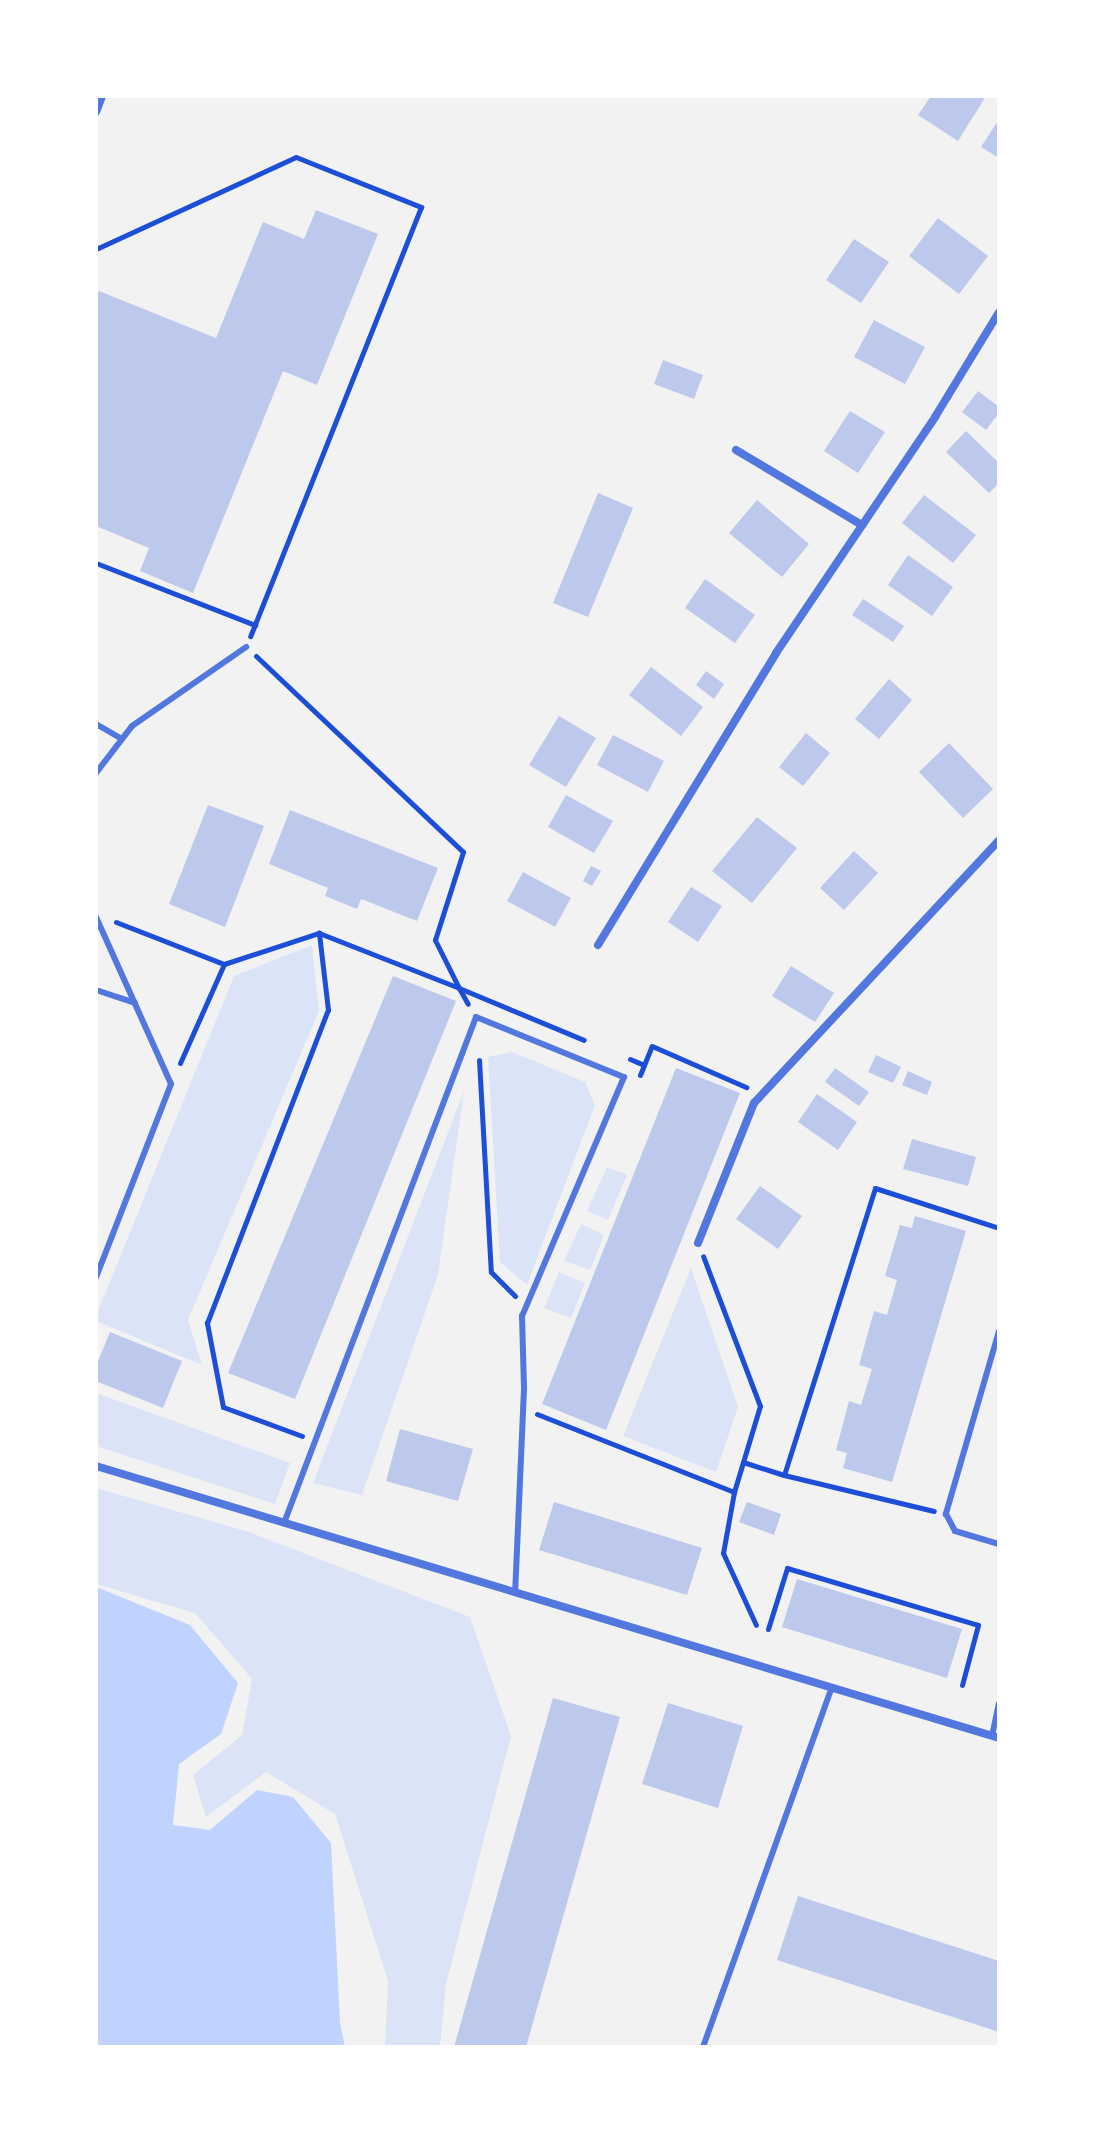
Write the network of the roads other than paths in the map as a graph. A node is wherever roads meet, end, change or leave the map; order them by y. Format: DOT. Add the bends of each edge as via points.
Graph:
graph roads {
  1 [pos="102,96"];
  2 [pos="96,112"];
  3 [pos="999,312"];
  4 [pos="736,450"];
  5 [pos="862,525"];
  6 [pos="246,647"];
  7 [pos="96,724"];
  8 [pos="122,739"];
  9 [pos="96,773"];
  10 [pos="999,840"];
  11 [pos="96,917"];
  12 [pos="598,945"];
  13 [pos="96,990"];
  14 [pos="135,1003"];
  15 [pos="698,1243"];
  16 [pos="96,1277"];
  17 [pos="999,1331"];
  18 [pos="96,1466"];
  19 [pos="284,1523"];
  20 [pos="999,1544"];
  21 [pos="515,1593"];
  22 [pos="831,1689"];
  23 [pos="999,1704"];
  24 [pos="995,1737"];
  25 [pos="703,2047"];
  1 -- 2 [label="street"];
  3 -- 5 [label="street"];
  4 -- 5 [label="street"];
  5 -- 12 [label="street" via="776,653"];
  6 -- 8 [label="lane" via="132,726"];
  7 -- 8 [label="lane"];
  8 -- 9 [label="lane"];
  10 -- 15 [label="street" via="754,1103"];
  11 -- 14 [label="lane"];
  13 -- 14 [label="lane"];
  14 -- 16 [label="lane" via="171,1084"];
  17 -- 20 [label="lane" via="946,1514 955,1531"];
  18 -- 19 [label="street"];
  19 -- 21 [label="street"];
  19 -- 21 [label="lane" via="476,1017 624,1077 522,1316"];
  21 -- 22 [label="street"];
  22 -- 24 [label="street"];
  22 -- 25 [label="lane"];
  23 -- 24 [label="lane"];
}
